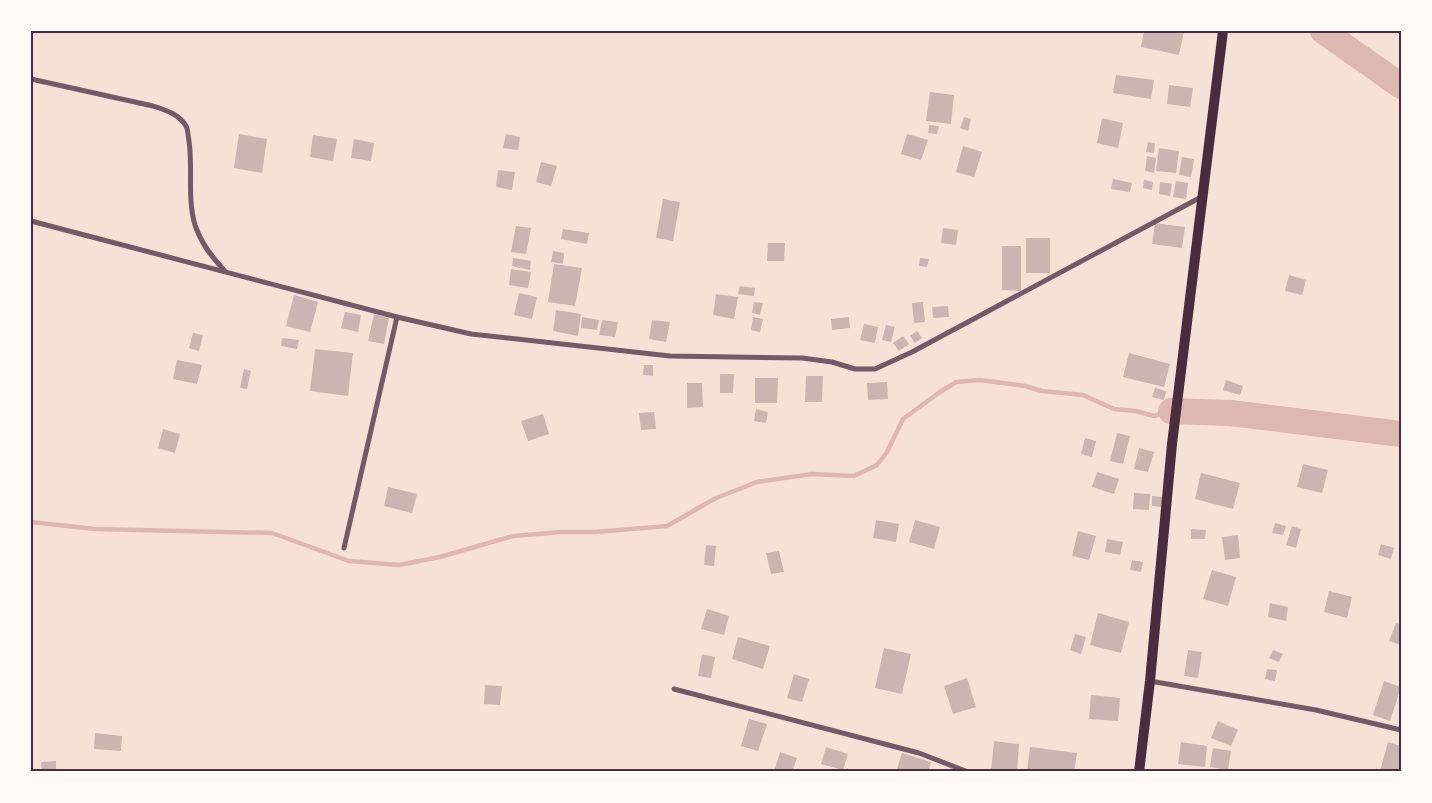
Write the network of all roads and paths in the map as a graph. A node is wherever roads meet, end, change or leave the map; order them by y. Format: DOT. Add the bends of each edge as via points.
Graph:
graph roads {
  1 [pos="1223,31"];
  2 [pos="31,79"];
  3 [pos="1204,196"];
  4 [pos="31,221"];
  5 [pos="224,270"];
  6 [pos="396,317"];
  7 [pos="344,548"];
  8 [pos="1150,681"];
  9 [pos="674,689"];
  10 [pos="1401,730"];
  11 [pos="968,772"];
  12 [pos="1139,772"];
  1 -- 3 [label="main road"];
  2 -- 5 [label="street" via="153,106 176,116 186,126 195,224 204,248"];
  3 -- 6 [label="street" via="875,369 856,369 802,358 670,356 471,334"];
  3 -- 8 [label="main road" via="1172,444"];
  4 -- 5 [label="street"];
  5 -- 6 [label="street"];
  6 -- 7 [label="street"];
  8 -- 10 [label="street" via="1316,710"];
  8 -- 12 [label="main road"];
  9 -- 11 [label="street" via="919,753"];
}
